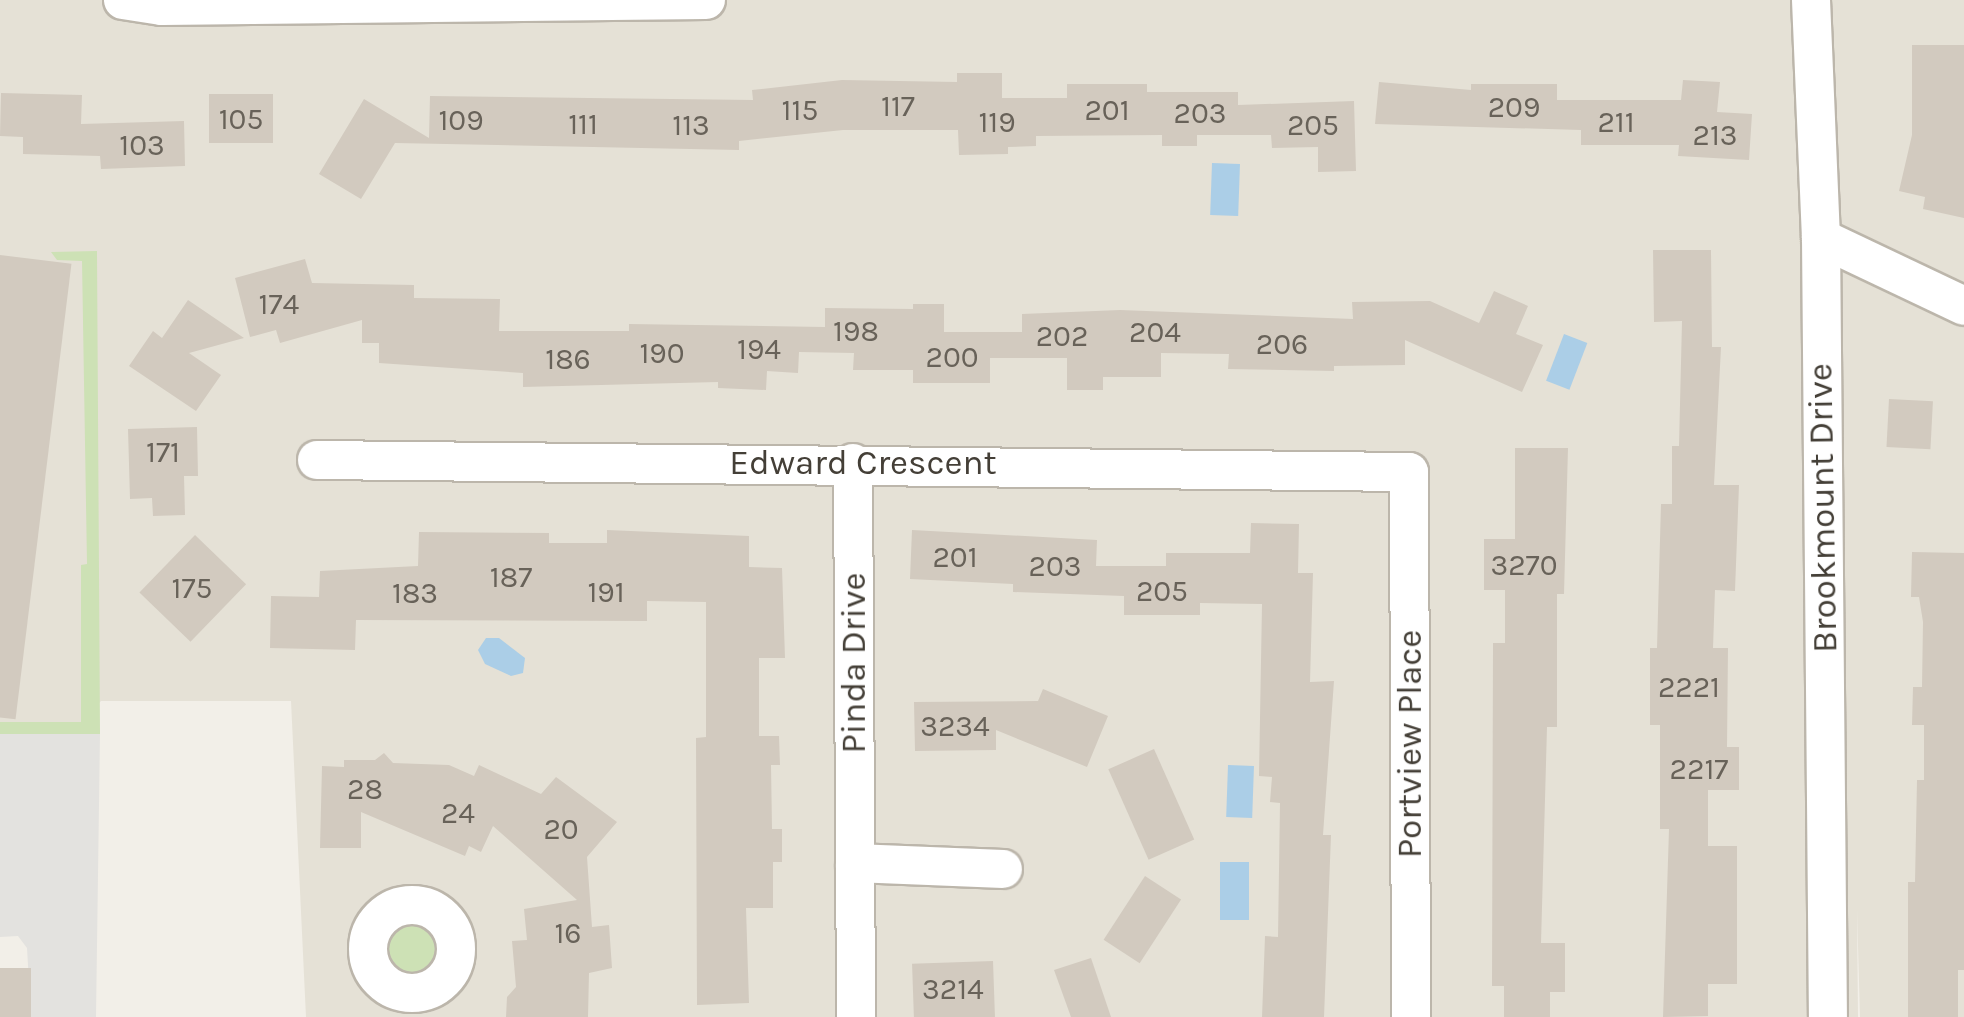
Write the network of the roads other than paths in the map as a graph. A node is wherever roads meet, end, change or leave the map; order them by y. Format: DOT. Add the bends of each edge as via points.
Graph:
graph roads {
  1 [pos="123,0"];
  2 [pos="706,0"];
  3 [pos="1811,0"];
  4 [pos="1821,238"];
  5 [pos="1964,306"];
  6 [pos="316,460"];
  7 [pos="853,463"];
  8 [pos="1408,472"];
  9 [pos="855,862"];
  10 [pos="1003,869"];
  11 [pos="856,1017"];
  12 [pos="1411,1017"];
  13 [pos="1828,1017"];
  1 -- 2 [label="street" via="182,6"];
  3 -- 4 [label="street, Brookmount Drive"];
  4 -- 5 [label="street"];
  4 -- 13 [label="street, Brookmount Drive"];
  6 -- 7 [label="street, Edward Crescent"];
  7 -- 8 [label="street, Edward Crescent"];
  7 -- 9 [label="street, Pinda Drive"];
  8 -- 12 [label="street, Portview Place"];
  9 -- 10 [label="street"];
  9 -- 11 [label="street, Pinda Drive"];
}
